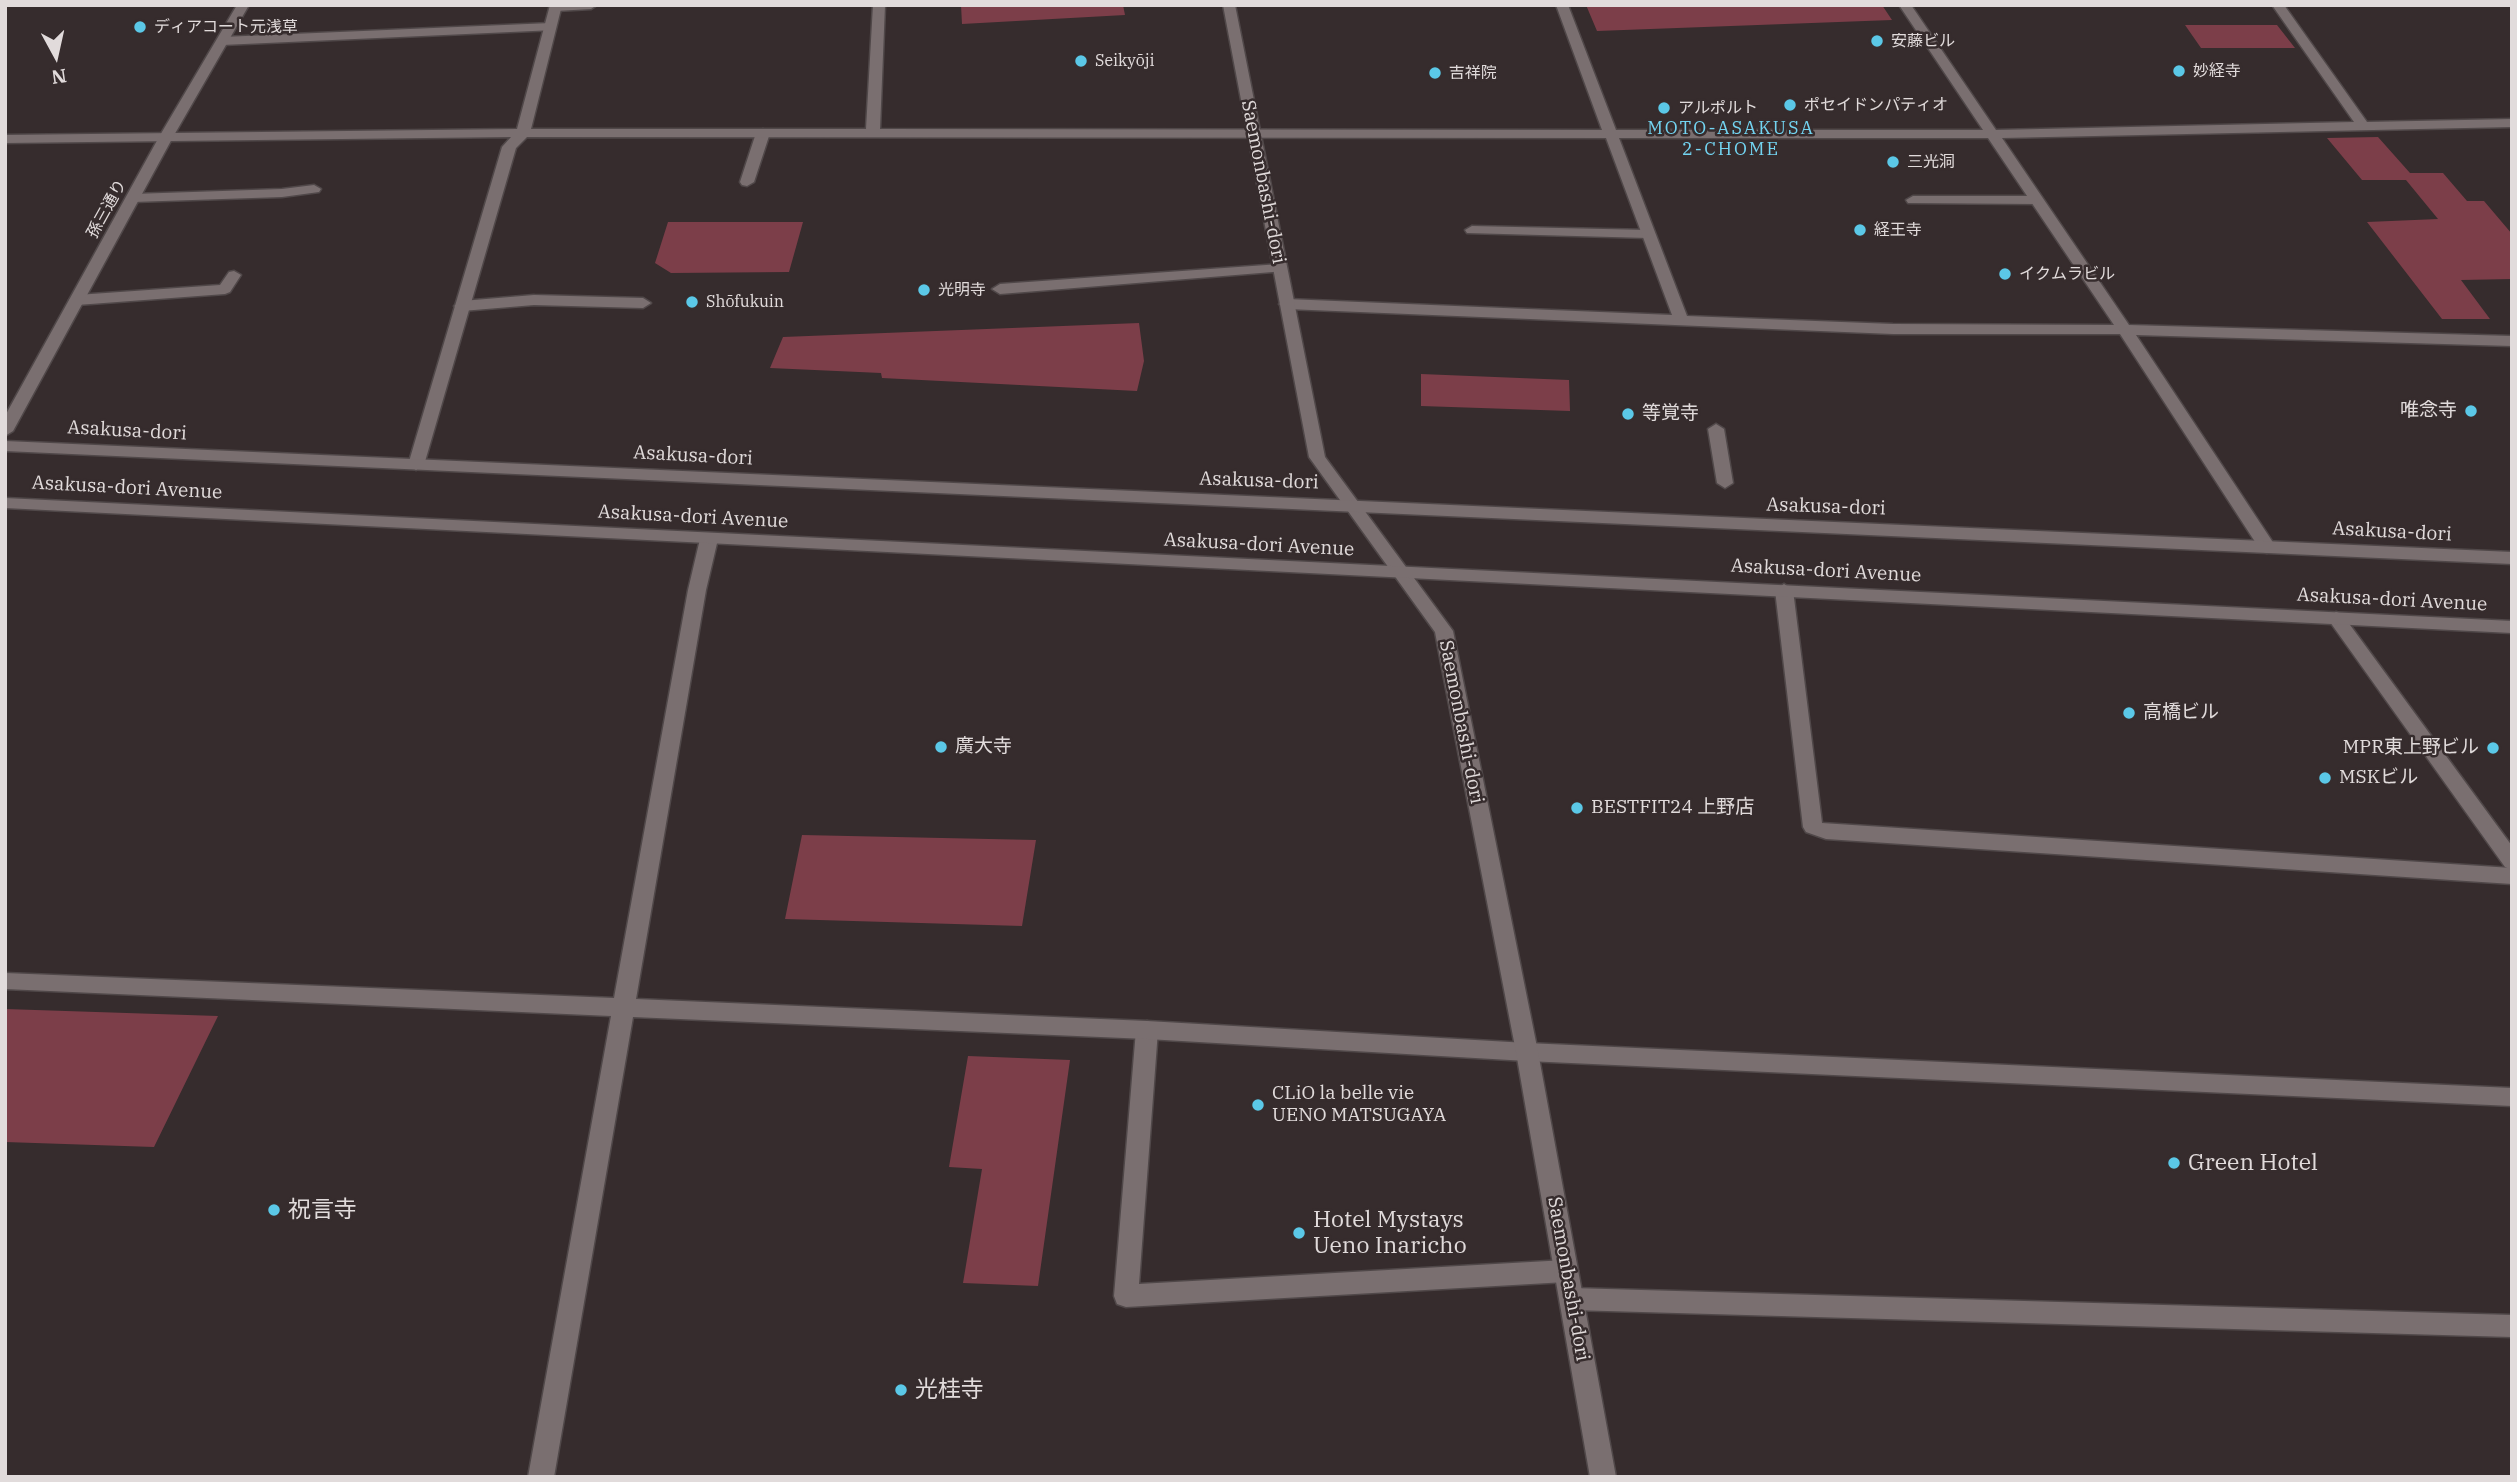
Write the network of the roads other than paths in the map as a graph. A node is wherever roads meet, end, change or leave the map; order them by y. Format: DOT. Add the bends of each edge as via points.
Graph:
graph roads {
  1 [pos="243,5"];
  2 [pos="591,5"];
  3 [pos="880,5"];
  4 [pos="1229,5"];
  5 [pos="1562,5"];
  6 [pos="1905,5"];
  7 [pos="2278,5"];
  8 [pos="556,6"];
  9 [pos="551,27"];
  10 [pos="222,41"];
  11 [pos="2512,123"];
  12 [pos="2363,126"];
  13 [pos="523,133"];
  14 [pos="763,133"];
  15 [pos="873,133"];
  16 [pos="1611,134"];
  17 [pos="1991,134"];
  18 [pos="1254,135"];
  19 [pos="166,137"];
  20 [pos="5,139"];
  21 [pos="747,181"];
  22 [pos="314,189"];
  23 [pos="133,198"];
  24 [pos="1913,200"];
  25 [pos="2035,200"];
  26 [pos="1472,230"];
  27 [pos="1647,234"];
  28 [pos="1280,268"];
  29 [pos="234,275"];
  30 [pos="1000,289"];
  31 [pos="77,300"];
  32 [pos="643,303"];
  33 [pos="1287,304"];
  34 [pos="462,306"];
  35 [pos="1681,319"];
  36 [pos="2125,330"];
  37 [pos="2512,341"];
  38 [pos="1716,429"];
  39 [pos="5,431"];
  40 [pos="5,446"];
  41 [pos="416,465"];
  42 [pos="1725,483"];
  43 [pos="5,503"];
  44 [pos="1353,505"];
  45 [pos="709,539"];
  46 [pos="2267,547"];
  47 [pos="2512,558"];
  48 [pos="1401,573"];
  49 [pos="1784,590"];
  50 [pos="2336,618"];
  51 [pos="2512,627"];
  52 [pos="2512,862"];
  53 [pos="2512,876"];
  54 [pos="5,981"];
  55 [pos="625,1007"];
  56 [pos="1147,1030"];
  57 [pos="1527,1052"];
  58 [pos="2512,1097"];
  59 [pos="1566,1271"];
  60 [pos="1572,1299"];
  61 [pos="2512,1325"];
  62 [pos="541,1477"];
  63 [pos="1603,1477"];
  1 -- 10 [label="street, 孫三通り"];
  2 -- 8 [label="street"];
  3 -- 15 [label="street"];
  4 -- 18 [label="street, Saemonbashi-dori"];
  5 -- 16 [label="street"];
  6 -- 17 [label="street"];
  7 -- 12 [label="street"];
  8 -- 9 [label="street"];
  9 -- 10 [label="street"];
  9 -- 13 [label="street"];
  10 -- 19 [label="street, 孫三通り"];
  11 -- 12 [label="street"];
  12 -- 17 [label="street"];
  13 -- 14 [label="street"];
  13 -- 19 [label="street"];
  13 -- 34 [label="street" via="509,147"];
  14 -- 15 [label="street"];
  14 -- 21 [label="street"];
  15 -- 18 [label="street"];
  16 -- 17 [label="street"];
  16 -- 18 [label="street"];
  16 -- 27 [label="street"];
  17 -- 25 [label="street"];
  18 -- 28 [label="street, Saemonbashi-dori"];
  19 -- 20 [label="street"];
  19 -- 23 [label="street, 孫三通り"];
  22 -- 23 [label="street"];
  23 -- 31 [label="street, 孫三通り"];
  24 -- 25 [label="street"];
  25 -- 36 [label="street"];
  26 -- 27 [label="street"];
  27 -- 35 [label="street"];
  28 -- 30 [label="street"];
  28 -- 33 [label="street, Saemonbashi-dori"];
  29 -- 31 [label="street" via="225,289"];
  31 -- 39 [label="street, 孫三通り"];
  32 -- 34 [label="street" via="534,300"];
  33 -- 35 [label="street"];
  33 -- 44 [label="street, Saemonbashi-dori" via="1317,457"];
  34 -- 41 [label="street"];
  35 -- 36 [label="street" via="1894,329"];
  36 -- 37 [label="street"];
  36 -- 46 [label="street"];
  38 -- 42 [label="street"];
  40 -- 41 [label="street, Asakusa-dori"];
  41 -- 44 [label="street, Asakusa-dori"];
  43 -- 45 [label="street, Asakusa-dori Avenue"];
  44 -- 46 [label="street, Asakusa-dori"];
  44 -- 48 [label="street, Saemonbashi-dori"];
  45 -- 48 [label="street, Asakusa-dori Avenue"];
  45 -- 55 [label="street"];
  46 -- 47 [label="street, Asakusa-dori"];
  48 -- 49 [label="street, Asakusa-dori Avenue"];
  48 -- 57 [label="street, Saemonbashi-dori" via="1444,631"];
  49 -- 50 [label="street, Asakusa-dori Avenue"];
  49 -- 53 [label="street" via="1812,827 1826,832"];
  50 -- 51 [label="street, Asakusa-dori Avenue"];
  50 -- 52 [label="street"];
  54 -- 55 [label="street"];
  55 -- 56 [label="street"];
  55 -- 62 [label="street"];
  56 -- 57 [label="street"];
  56 -- 59 [label="street" via="1126,1296"];
  57 -- 58 [label="street"];
  57 -- 59 [label="street, Saemonbashi-dori"];
  59 -- 60 [label="street, Saemonbashi-dori"];
  60 -- 61 [label="street"];
  60 -- 63 [label="street, Saemonbashi-dori"];
}
